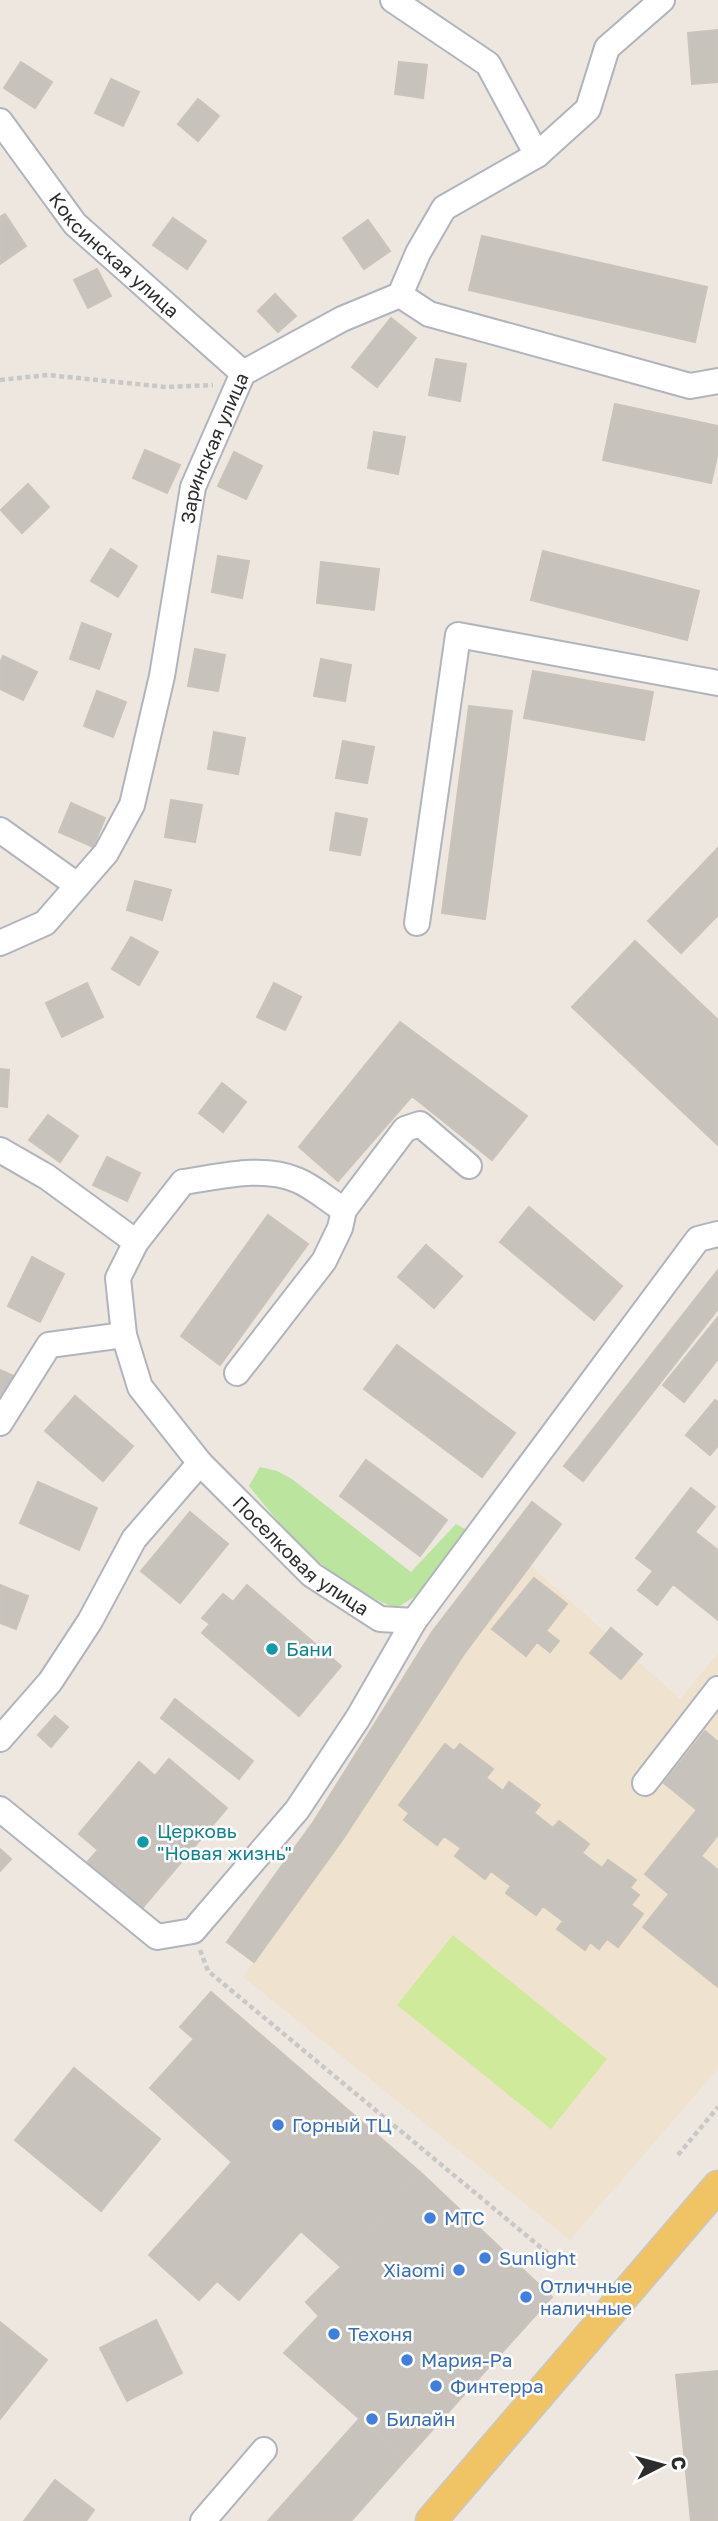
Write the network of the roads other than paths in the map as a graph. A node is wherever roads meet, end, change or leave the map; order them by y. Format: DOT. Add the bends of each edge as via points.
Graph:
graph roads {
  1 [pos="393,0"];
  2 [pos="662,0"];
  3 [pos="0,121"];
  4 [pos="537,155"];
  5 [pos="400,295"];
  6 [pos="241,378"];
  7 [pos="718,382"];
  8 [pos="718,682"];
  9 [pos="0,830"];
  10 [pos="77,885"];
  11 [pos="418,923"];
  12 [pos="0,943"];
  13 [pos="0,1150"];
  14 [pos="469,1166"];
  15 [pos="344,1210"];
  16 [pos="718,1234"];
  17 [pos="136,1242"];
  18 [pos="124,1335"];
  19 [pos="237,1373"];
  20 [pos="0,1423"];
  21 [pos="200,1463"];
  22 [pos="414,1621"];
  23 [pos="718,1689"];
  24 [pos="0,1739"];
  25 [pos="645,1783"];
  26 [pos="0,1809"];
  27 [pos="718,2186"];
  28 [pos="264,2451"];
  29 [pos="203,2521"];
  30 [pos="431,2521"];
  1 -- 4 [label="street" via="488,64"];
  2 -- 4 [label="street" via="607,48 588,109"];
  3 -- 6 [label="street, Коксинская улица" via="75,224"];
  4 -- 5 [label="street" via="444,208"];
  5 -- 6 [label="street, Заринская улица" via="342,319"];
  5 -- 7 [label="street" via="429,314 690,386"];
  6 -- 10 [label="street, Заринская улица" via="193,487 162,676 132,805 106,853"];
  8 -- 11 [label="street" via="458,635"];
  9 -- 10 [label="street"];
  10 -- 12 [label="street, Заринская улица" via="45,923"];
  13 -- 17 [label="street" via="47,1177"];
  14 -- 15 [label="street" via="420,1124 405,1129"];
  15 -- 17 [label="street, Поселковая улица" via="298,1181 274,1174 245,1173 183,1182"];
  15 -- 19 [label="street" via="324,1261"];
  16 -- 22 [label="street" via="698,1239"];
  17 -- 18 [label="street, Поселковая улица" via="118,1278"];
  18 -- 20 [label="street" via="49,1345"];
  18 -- 21 [label="street, Поселковая улица" via="140,1387"];
  21 -- 22 [label="street, Поселковая улица" via="312,1575 380,1619"];
  21 -- 24 [label="street" via="134,1539 50,1682"];
  22 -- 26 [label="street" via="297,1810 193,1931 157,1937"];
  23 -- 25 [label="street"];
  27 -- 30 [label="main road"];
  28 -- 29 [label="street"];
}
